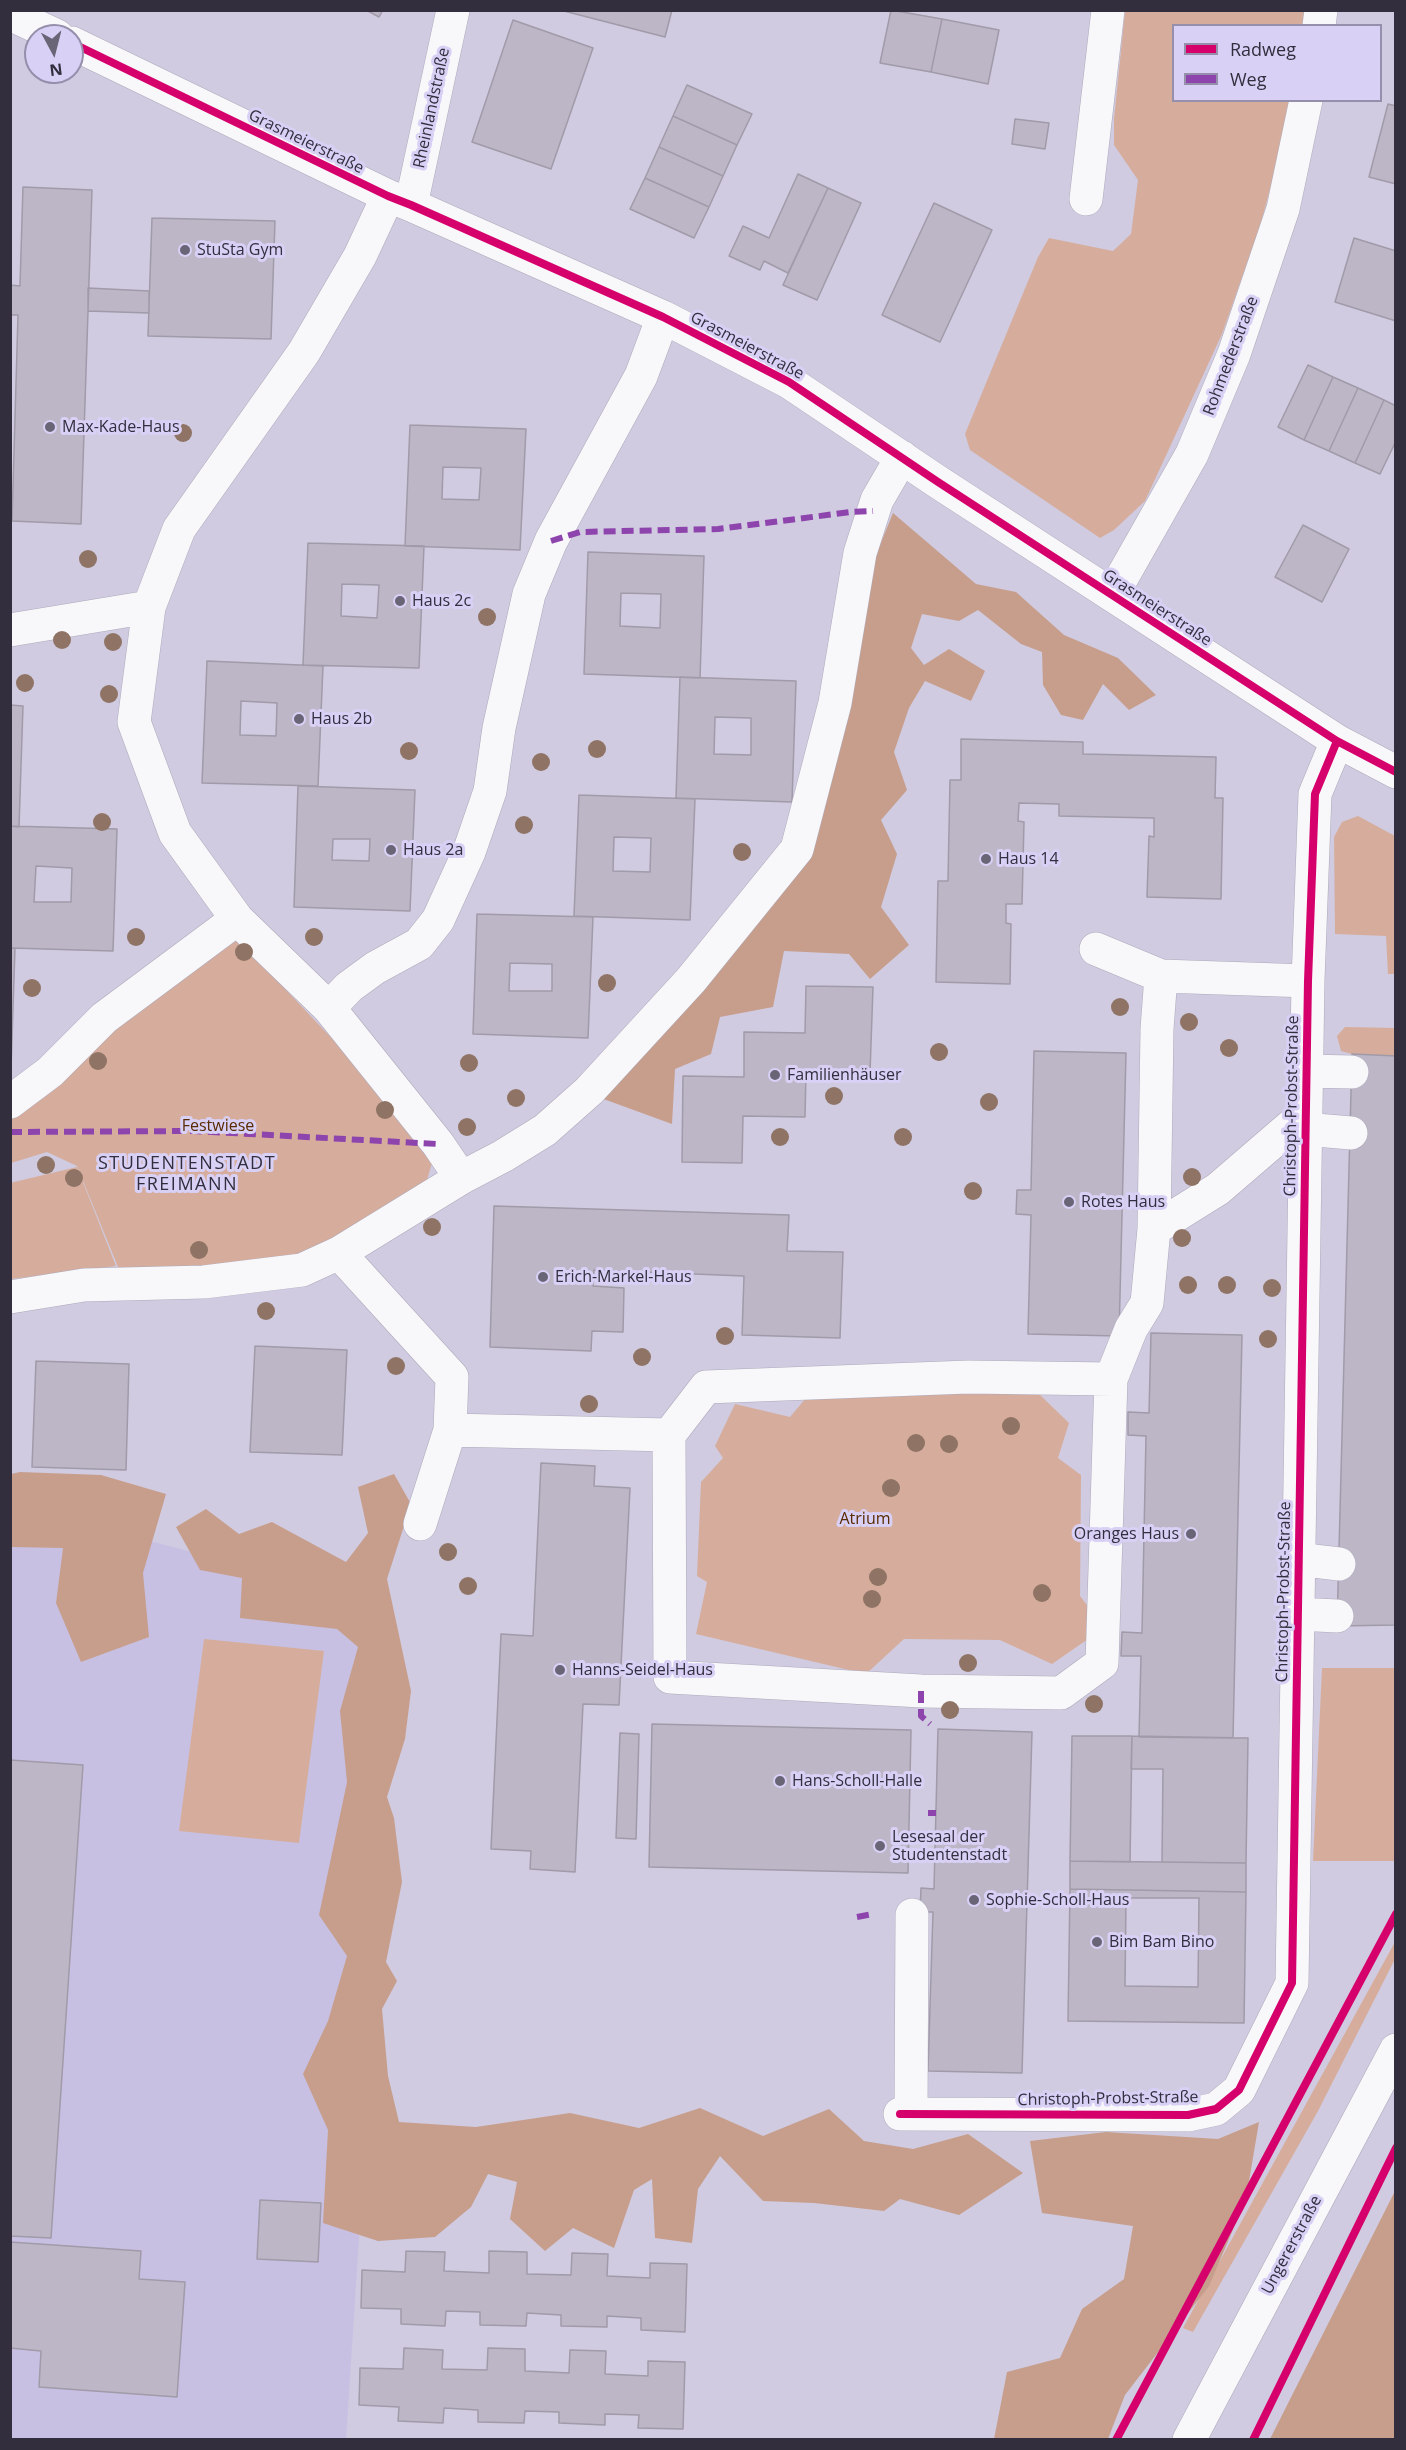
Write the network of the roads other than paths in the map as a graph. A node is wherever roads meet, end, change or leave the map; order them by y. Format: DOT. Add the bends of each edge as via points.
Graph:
graph roads {
  1 [pos="453,10"];
  2 [pos="1108,10"];
  3 [pos="10,14"];
  4 [pos="31,24"];
  5 [pos="84,49"];
  6 [pos="1306,102"];
  7 [pos="1086,200"];
  8 [pos="400,201"];
  9 [pos="663,317"];
  10 [pos="902,457"];
  11 [pos="1112,595"];
  12 [pos="149,606"];
  13 [pos="10,630"];
  14 [pos="1337,741"];
  15 [pos="1395,772"];
  16 [pos="237,919"];
  17 [pos="1096,949"];
  18 [pos="1161,976"];
  19 [pos="1308,981"];
  20 [pos="329,1008"];
  21 [pos="1307,1071"];
  22 [pos="1352,1072"];
  23 [pos="10,1102"];
  24 [pos="1304,1122"];
  25 [pos="1351,1133"];
  26 [pos="461,1178"];
  27 [pos="1154,1229"];
  28 [pos="339,1253"];
  29 [pos="10,1297"];
  30 [pos="1111,1379"];
  31 [pos="450,1430"];
  32 [pos="669,1435"];
  33 [pos="420,1524"];
  34 [pos="1297,1559"];
  35 [pos="1339,1564"];
  36 [pos="1297,1614"];
  37 [pos="1337,1616"];
  38 [pos="912,1915"];
  39 [pos="1395,2050"];
  40 [pos="1190,2439"];
  1 -- 8 [label="street, Rheinlandstraße"];
  2 -- 7 [label="street"];
  3 -- 4 [label="street"];
  5 -- 8 [label="street, Grasmeierstraße"];
  6 -- 11 [label="street, Rohmederstraße" via="1283,209 1234,354 1192,454"];
  8 -- 9 [label="street, Grasmeierstraße"];
  8 -- 12 [label="street, Rheinlandstraße" via="360,256 304,352 179,529"];
  9 -- 10 [label="street, Grasmeierstraße" via="789,382"];
  9 -- 20 [label="street" via="641,376 551,541 529,594 499,728 490,791 469,852 438,920 419,944 358,980"];
  10 -- 11 [label="street, Grasmeierstraße"];
  10 -- 26 [label="street" via="877,500 860,554 835,703 797,849 691,980 589,1091 544,1130"];
  11 -- 14 [label="street, Grasmeierstraße"];
  12 -- 13 [label="street"];
  12 -- 16 [label="street, Rheinlandstraße" via="134,722 175,833"];
  14 -- 15 [label="street, Grasmeierstraße"];
  14 -- 19 [label="street, Christoph-Probst-Straße" via="1315,794"];
  16 -- 20 [label="street, Rheinlandstraße"];
  16 -- 23 [label="street" via="104,1018 50,1072"];
  17 -- 18 [label="street"];
  18 -- 19 [label="street"];
  18 -- 27 [label="street"];
  19 -- 21 [label="street, Christoph-Probst-Straße"];
  20 -- 26 [label="street, Rheinlandstraße"];
  21 -- 22 [label="street"];
  21 -- 24 [label="street, Christoph-Probst-Straße"];
  24 -- 25 [label="street"];
  24 -- 27 [label="street" via="1218,1190"];
  24 -- 34 [label="street, Christoph-Probst-Straße"];
  26 -- 28 [label="street"];
  27 -- 30 [label="street" via="1147,1303 1131,1329"];
  28 -- 29 [label="street" via="302,1270 204,1282 84,1285"];
  28 -- 31 [label="street" via="452,1377"];
  30 -- 32 [label="street" via="968,1377 706,1387"];
  30 -- 32 [label="street" via="1102,1663 1061,1693 910,1691 670,1677"];
  31 -- 32 [label="street"];
  31 -- 33 [label="street"];
  34 -- 35 [label="street"];
  34 -- 36 [label="street, Christoph-Probst-Straße"];
  36 -- 37 [label="street"];
  36 -- 38 [label="street, Christoph-Probst-Straße" via="1292,1983 1239,2090 1216,2109 1188,2115 906,2114"];
  39 -- 40 [label="street, Ungererstraße"];
}
